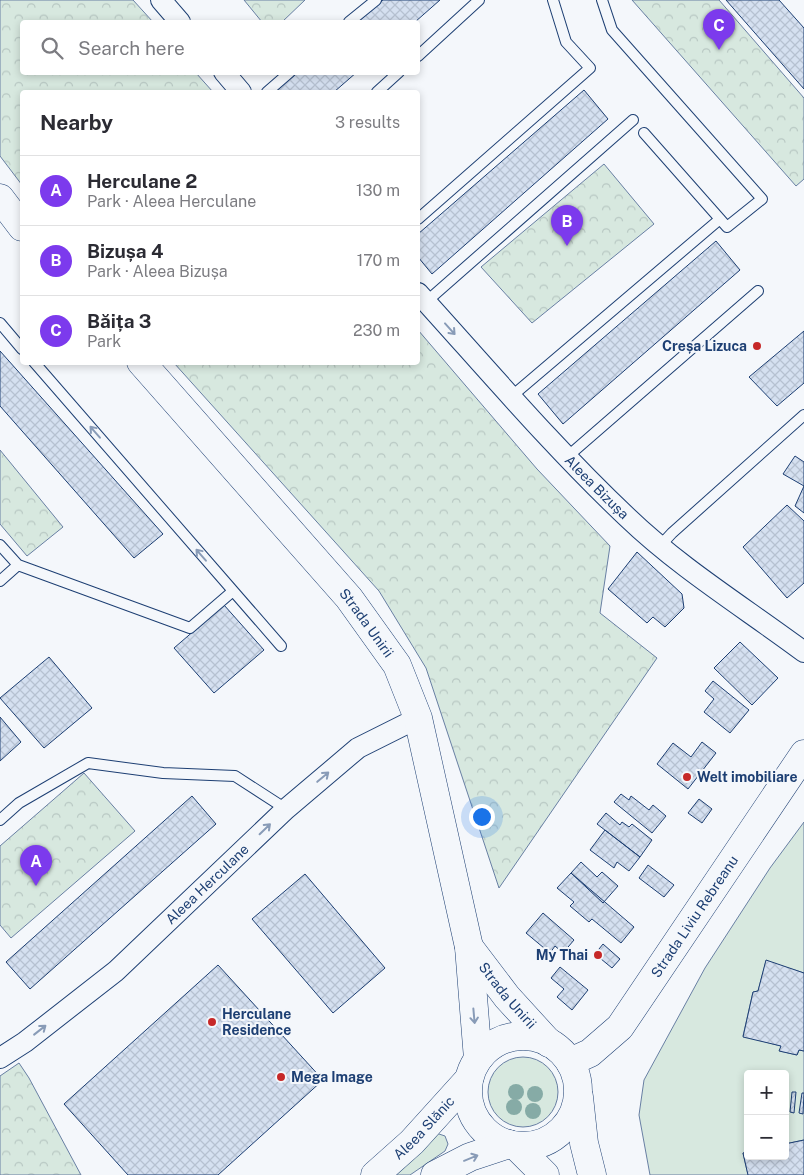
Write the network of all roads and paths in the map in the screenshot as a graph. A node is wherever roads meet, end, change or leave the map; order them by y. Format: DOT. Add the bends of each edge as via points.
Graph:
graph roads {
  1 [pos="161,0"];
  2 [pos="376,0"];
  3 [pos="479,0"];
  4 [pos="553,0"];
  5 [pos="602,0"];
  6 [pos="178,20"];
  7 [pos="351,20"];
  8 [pos="420,54"];
  9 [pos="227,75"];
  10 [pos="287,75"];
  11 [pos="396,75"];
  12 [pos="239,90"];
  13 [pos="269,90"];
  14 [pos="379,90"];
  15 [pos="633,120"];
  16 [pos="644,133"];
  17 [pos="0,198"];
  18 [pos="420,217"];
  19 [pos="720,219"];
  20 [pos="20,224"];
  21 [pos="758,291"];
  22 [pos="422,297"];
  23 [pos="0,323"];
  24 [pos="20,347"];
  25 [pos="37,365"];
  26 [pos="144,365"];
  27 [pos="512,396"];
  28 [pos="804,415"];
  29 [pos="567,457"];
  30 [pos="0,545"];
  31 [pos="660,546"];
  32 [pos="18,565"];
  33 [pos="0,580"];
  34 [pos="234,591"];
  35 [pos="281,646"];
  36 [pos="804,652"];
  37 [pos="418,718"];
  38 [pos="804,754"];
  39 [pos="286,809"];
  40 [pos="0,820"];
  41 [pos="469,947"];
  42 [pos="549,1043"];
  43 [pos="0,1058"];
  44 [pos="570,1062"];
  45 [pos="473,1069"];
  46 [pos="578,1091"];
  47 [pos="512,1145"];
  48 [pos="375,1175"];
  49 [pos="435,1175"];
  50 [pos="545,1175"];
  51 [pos="592,1175"];
  1 -- 6 [label="street"];
  2 -- 7 [label="lane"];
  3 -- 8 [label="lane"];
  4 -- 18 [label="lane" via="566,42 590,68"];
  5 -- 19 [label="lane" via="612,30 762,199 727,227"];
  9 -- 12 [label="street"];
  10 -- 13 [label="lane"];
  11 -- 14 [label="lane"];
  15 -- 22 [label="lane"];
  16 -- 19 [label="lane"];
  17 -- 20 [label="main road"];
  19 -- 27 [label="lane"];
  21 -- 29 [label="lane"];
  22 -- 27 [label="street, Aleea Bizușa, one-way"];
  23 -- 24 [label="lane"];
  34 -- 25 [label="lane, one-way"];
  26 -- 37 [label="main road, Strada Unirii" via="357,608 397,664"];
  27 -- 29 [label="street, Aleea Bizușa"];
  28 -- 31 [label="lane"];
  29 -- 31 [label="street, Aleea Bizușa"];
  30 -- 32 [label="lane"];
  31 -- 36 [label="street, Aleea Bizușa"];
  32 -- 33 [label="lane"];
  32 -- 34 [label="lane" via="190,628"];
  34 -- 35 [label="lane"];
  39 -- 37 [label="street, Aleea Herculane, one-way" via="358,748"];
  37 -- 41 [label="main road, Strada Unirii"];
  38 -- 44 [label="main road, Strada Liviu Rebreanu" via="620,1027 590,1052"];
  39 -- 40 [label="lane" via="235,776 163,773 88,763 19,803"];
  43 -- 39 [label="street, Aleea Herculane, one-way" via="116,972"];
  41 -- 42 [label="main road, Strada Unirii" via="506,997"];
  41 -- 45 [label="main road, Strada Unirii, one-way"];
  42 -- 44 [label="main road"];
  42 -- 45 [label="main road" via="533,1037 515,1036 494,1044"];
  44 -- 46 [label="main road"];
  45 -- 47 [label="main road" via="468,1094 473,1115 487,1133"];
  45 -- 48 [label="main road, Aleea Slănic" via="412,1142"];
  46 -- 47 [label="main road" via="574,1113 561,1131 541,1143"];
  46 -- 51 [label="main road" via="584,1143"];
  49 -- 47 [label="main road, one-way" via="470,1157"];
  47 -- 50 [label="main road"];
}
